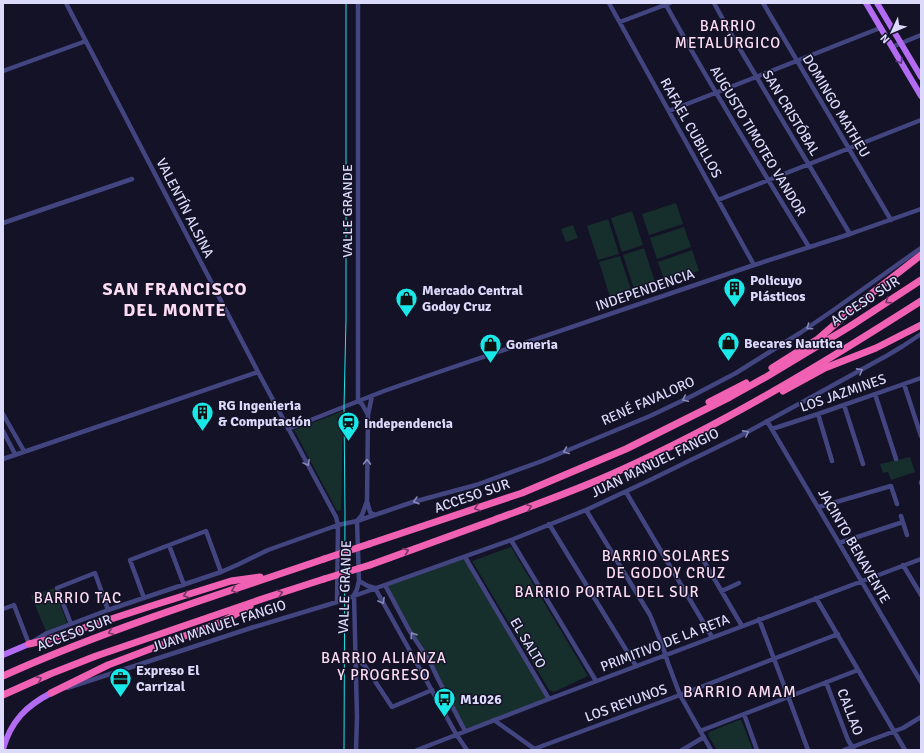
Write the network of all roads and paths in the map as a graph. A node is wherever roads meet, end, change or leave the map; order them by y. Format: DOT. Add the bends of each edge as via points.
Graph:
graph roads {
  1 [pos="66,3"];
  2 [pos="358,3"];
  3 [pos="609,3"];
  4 [pos="714,3"];
  5 [pos="762,3"];
  6 [pos="866,3"];
  7 [pos="877,3"];
  8 [pos="667,4"];
  9 [pos="620,22"];
  10 [pos="880,28"];
  11 [pos="921,35"];
  12 [pos="86,41"];
  13 [pos="901,43"];
  14 [pos="892,47"];
  15 [pos="797,61"];
  16 [pos="3,71"];
  17 [pos="756,77"];
  18 [pos="921,78"];
  19 [pos="716,93"];
  20 [pos="921,96"];
  21 [pos="669,111"];
  22 [pos="921,120"];
  23 [pos="848,148"];
  24 [pos="809,164"];
  25 [pos="132,179"];
  26 [pos="769,180"];
  27 [pos="718,200"];
  28 [pos="921,209"];
  29 [pos="891,220"];
  30 [pos="3,223"];
  31 [pos="850,234"];
  32 [pos="809,247"];
  33 [pos="921,248"];
  34 [pos="921,255"];
  35 [pos="754,265"];
  36 [pos="921,280"];
  37 [pos="921,301"];
  38 [pos="921,325"];
  39 [pos="921,334"];
  40 [pos="258,372"];
  41 [pos="921,378"];
  42 [pos="904,384"];
  43 [pos="875,394"];
  44 [pos="372,396"];
  45 [pos="358,402"];
  46 [pos="844,405"];
  47 [pos="3,414"];
  48 [pos="818,414"];
  49 [pos="368,415"];
  50 [pos="767,421"];
  51 [pos="288,429"];
  52 [pos="772,429"];
  53 [pos="3,431"];
  54 [pos="699,433"];
  55 [pos="921,436"];
  56 [pos="24,452"];
  57 [pos="15,454"];
  58 [pos="3,459"];
  59 [pos="896,459"];
  60 [pos="832,461"];
  61 [pos="592,463"];
  62 [pos="863,464"];
  63 [pos="626,492"];
  64 [pos="367,501"];
  65 [pos="897,504"];
  66 [pos="819,507"];
  67 [pos="586,510"];
  68 [pos="374,515"];
  69 [pos="901,516"];
  70 [pos="357,521"];
  71 [pos="903,522"];
  72 [pos="549,524"];
  73 [pos="338,525"];
  74 [pos="907,535"];
  75 [pos="511,540"];
  76 [pos="839,542"];
  77 [pos="169,545"];
  78 [pos="465,557"];
  79 [pos="702,558"];
  80 [pos="921,559"];
  81 [pos="903,565"];
  82 [pos="221,572"];
  83 [pos="278,574"];
  84 [pos="359,581"];
  85 [pos="861,581"];
  86 [pos="739,583"];
  87 [pos="184,585"];
  88 [pos="385,585"];
  89 [pos="375,588"];
  90 [pos="722,591"];
  91 [pos="354,595"];
  92 [pos="921,595"];
  93 [pos="144,598"];
  94 [pos="265,598"];
  95 [pos="816,598"];
  96 [pos="337,602"];
  97 [pos="3,609"];
  98 [pos="108,610"];
  99 [pos="759,619"];
  100 [pos="71,624"];
  101 [pos="742,626"];
  102 [pos="838,634"];
  103 [pos="712,637"];
  104 [pos="29,644"];
  105 [pos="3,654"];
  106 [pos="665,655"];
  107 [pos="355,657"];
  108 [pos="774,659"];
  109 [pos="636,666"];
  110 [pos="858,670"];
  111 [pos="3,676"];
  112 [pos="596,681"];
  113 [pos="826,682"];
  114 [pos="921,682"];
  115 [pos="432,690"];
  116 [pos="51,694"];
  117 [pos="3,695"];
  118 [pos="680,695"];
  119 [pos="788,696"];
  120 [pos="548,699"];
  121 [pos="744,714"];
  122 [pos="921,717"];
  123 [pos="494,720"];
  124 [pos="465,731"];
  125 [pos="700,731"];
  126 [pos="894,731"];
  127 [pos="456,734"];
  128 [pos="704,737"];
  129 [pos="853,748"];
  130 [pos="3,749"];
  131 [pos="535,749"];
  132 [pos="356,750"];
  133 [pos="417,750"];
  134 [pos="467,750"];
  135 [pos="682,750"];
  136 [pos="711,750"];
  137 [pos="757,750"];
  138 [pos="808,750"];
  139 [pos="844,750"];
  140 [pos="905,750"];
  1 -- 12 [label="street, VALENTÍN ALSINA"];
  2 -- 45 [label="street, VALLE GRANDE"];
  3 -- 9 [label="street, RAFAEL CUBILLOS"];
  4 -- 17 [label="street, SAN CRISTÓBAL"];
  5 -- 15 [label="street, DOMINGO MATHEU"];
  6 -- 10 [label="main road"];
  7 -- 13 [label="main road"];
  8 -- 9 [label="street"];
  8 -- 19 [label="street, AUGUSTO TIMOTEO VANDOR"];
  9 -- 21 [label="street, RAFAEL CUBILLOS"];
  10 -- 14 [label="main road"];
  10 -- 15 [label="street"];
  11 -- 13 [label="street"];
  12 -- 16 [label="street"];
  12 -- 40 [label="street, VALENTÍN ALSINA"];
  13 -- 14 [label="street"];
  13 -- 18 [label="main road"];
  14 -- 20 [label="main road, one-way"];
  15 -- 17 [label="street"];
  15 -- 23 [label="street, DOMINGO MATHEU"];
  17 -- 19 [label="street"];
  17 -- 24 [label="street, SAN CRISTÓBAL"];
  19 -- 21 [label="street"];
  19 -- 26 [label="street, AUGUSTO TIMOTEO VANDOR"];
  21 -- 27 [label="street, RAFAEL CUBILLOS"];
  22 -- 23 [label="street"];
  23 -- 24 [label="street"];
  23 -- 29 [label="street, DOMINGO MATHEU"];
  24 -- 26 [label="street"];
  24 -- 31 [label="street, SAN CRISTÓBAL"];
  25 -- 30 [label="street"];
  26 -- 27 [label="street"];
  26 -- 32 [label="street, AUGUSTO TIMOTEO VANDOR"];
  27 -- 35 [label="street, RAFAEL CUBILLOS"];
  28 -- 29 [label="street, INDEPENDENCIA"];
  29 -- 31 [label="street, INDEPENDENCIA"];
  31 -- 32 [label="street, INDEPENDENCIA"];
  32 -- 35 [label="street, INDEPENDENCIA"];
  33 -- 68 [label="street, RENÉ FAVALORO, one-way" via="800,333 736,373 692,396 542,461 476,485"];
  34 -- 61 [label="highway" via="800,351 764,373"];
  35 -- 44 [label="street, INDEPENDENCIA"];
  36 -- 61 [label="highway, ACCESO SUR, one-way" via="766,377 626,449"];
  37 -- 54 [label="highway, ACCESO SUR" via="776,390"];
  38 -- 54 [label="highway" via="876,348 825,368 726,423"];
  50 -- 39 [label="street, JUAN MANUEL FANGIO, one-way" via="897,350"];
  40 -- 51 [label="street, VALENTÍN ALSINA"];
  40 -- 56 [label="street"];
  41 -- 42 [label="street, LOS JAZMINES"];
  42 -- 43 [label="street, LOS JAZMINES"];
  42 -- 55 [label="street"];
  43 -- 46 [label="street, LOS JAZMINES"];
  43 -- 59 [label="street"];
  44 -- 45 [label="street, INDEPENDENCIA"];
  44 -- 49 [label="street"];
  45 -- 49 [label="street"];
  45 -- 51 [label="street, INDEPENDENCIA"];
  46 -- 48 [label="street, LOS JAZMINES"];
  46 -- 62 [label="street"];
  47 -- 56 [label="street"];
  48 -- 52 [label="street, LOS JAZMINES"];
  48 -- 60 [label="street"];
  64 -- 49 [label="street, one-way"];
  50 -- 52 [label="street, JACINTO BENAVENTE"];
  63 -- 50 [label="street, JUAN MANUEL FANGIO, one-way"];
  51 -- 73 [label="street, VALENTÍN ALSINA, one-way"];
  52 -- 66 [label="street, JACINTO BENAVENTE"];
  53 -- 57 [label="street"];
  94 -- 54 [label="highway, ACCESO SUR, one-way, bridge" via="370,565 541,503 620,471"];
  56 -- 57 [label="street"];
  57 -- 58 [label="street"];
  61 -- 83 [label="highway, ACCESO SUR, one-way, bridge" via="522,492"];
  63 -- 67 [label="street, JUAN MANUEL FANGIO"];
  63 -- 103 [label="street"];
  64 -- 68 [label="street" via="370,512"];
  64 -- 70 [label="street"];
  65 -- 66 [label="street" via="890,486"];
  66 -- 76 [label="street, JACINTO BENAVENTE"];
  67 -- 72 [label="street, JUAN MANUEL FANGIO"];
  67 -- 106 [label="street" via="645,607"];
  68 -- 70 [label="street, RENÉ FAVALORO"];
  69 -- 71 [label="street"];
  70 -- 73 [label="street, RENÉ FAVALORO"];
  70 -- 84 [label="street, VALLE GRANDE"];
  71 -- 74 [label="street"];
  71 -- 76 [label="street"];
  72 -- 75 [label="street, JUAN MANUEL FANGIO"];
  72 -- 109 [label="street"];
  73 -- 82 [label="street, RENÉ FAVALORO" via="268,550"];
  73 -- 96 [label="street, VALENTÍN ALSINA"];
  75 -- 78 [label="street, JUAN MANUEL FANGIO"];
  75 -- 112 [label="street"];
  76 -- 85 [label="street, JACINTO BENAVENTE"];
  77 -- 82 [label="street" via="206,531"];
  77 -- 87 [label="street"];
  77 -- 93 [label="street" via="130,560"];
  78 -- 88 [label="street, JUAN MANUEL FANGIO"];
  78 -- 120 [label="street, EL SALTO"];
  79 -- 90 [label="street"];
  80 -- 81 [label="street, PRIMITIVO DE LA RETA"];
  81 -- 85 [label="street, PRIMITIVO DE LA RETA"];
  81 -- 92 [label="street"];
  82 -- 87 [label="street, RENÉ FAVALORO"];
  83 -- 104 [label="highway, one-way" via="231,582"];
  83 -- 111 [label="highway, ACCESO SUR, one-way" via="134,624 40,659"];
  84 -- 89 [label="street"];
  84 -- 91 [label="street, VALLE GRANDE"];
  85 -- 95 [label="street, PRIMITIVO DE LA RETA"];
  85 -- 114 [label="street, JACINTO BENAVENTE"];
  86 -- 90 [label="street"];
  87 -- 93 [label="street, RENÉ FAVALORO"];
  88 -- 89 [label="street, JUAN MANUEL FANGIO"];
  124 -- 88 [label="street, one-way" via="430,662"];
  89 -- 91 [label="street, JUAN MANUEL FANGIO"];
  89 -- 115 [label="street, one-way"];
  90 -- 101 [label="street"];
  91 -- 96 [label="street, JUAN MANUEL FANGIO"];
  91 -- 107 [label="street, VALLE GRANDE"];
  93 -- 98 [label="street, RENÉ FAVALORO"];
  94 -- 116 [label="highway" via="224,621 108,665"];
  117 -- 94 [label="highway, ACCESO SUR, one-way" via="96,656"];
  95 -- 99 [label="street, PRIMITIVO DE LA RETA"];
  95 -- 102 [label="street"];
  96 -- 116 [label="street, JUAN MANUEL FANGIO"];
  97 -- 104 [label="street" via="14,605"];
  98 -- 100 [label="street, RENÉ FAVALORO"];
  98 -- 100 [label="street" via="95,573 57,588"];
  99 -- 101 [label="street, PRIMITIVO DE LA RETA"];
  99 -- 108 [label="street"];
  100 -- 104 [label="street, RENÉ FAVALORO" via="47,633"];
  101 -- 103 [label="street, PRIMITIVO DE LA RETA"];
  102 -- 108 [label="street, LOS REYUNOS"];
  102 -- 110 [label="street"];
  103 -- 106 [label="street, PRIMITIVO DE LA RETA"];
  104 -- 105 [label="main road"];
  106 -- 109 [label="street, PRIMITIVO DE LA RETA"];
  106 -- 118 [label="street"];
  107 -- 115 [label="street" via="365,666 392,706"];
  107 -- 132 [label="street, VALLE GRANDE"];
  108 -- 118 [label="street, LOS REYUNOS"];
  108 -- 119 [label="street"];
  109 -- 112 [label="street, PRIMITIVO DE LA RETA"];
  110 -- 113 [label="street"];
  110 -- 126 [label="street"];
  112 -- 120 [label="street, PRIMITIVO DE LA RETA"];
  113 -- 119 [label="street"];
  113 -- 129 [label="street, CALLAO"];
  115 -- 127 [label="street"];
  116 -- 130 [label="main road, JUAN MANUEL FANGIO" via="33,704 17,719"];
  118 -- 125 [label="street"];
  118 -- 131 [label="street, LOS REYUNOS"];
  119 -- 121 [label="street"];
  119 -- 138 [label="street"];
  120 -- 123 [label="street, PRIMITIVO DE LA RETA"];
  121 -- 125 [label="street"];
  121 -- 137 [label="street"];
  122 -- 126 [label="street"];
  123 -- 124 [label="street, PRIMITIVO DE LA RETA"];
  123 -- 131 [label="street"];
  124 -- 127 [label="street, PRIMITIVO DE LA RETA"];
  125 -- 128 [label="street"];
  126 -- 129 [label="street"];
  126 -- 140 [label="street"];
  127 -- 133 [label="street, PRIMITIVO DE LA RETA"];
  127 -- 134 [label="street"];
  128 -- 135 [label="street"];
  128 -- 136 [label="street"];
  129 -- 139 [label="street"];
}
